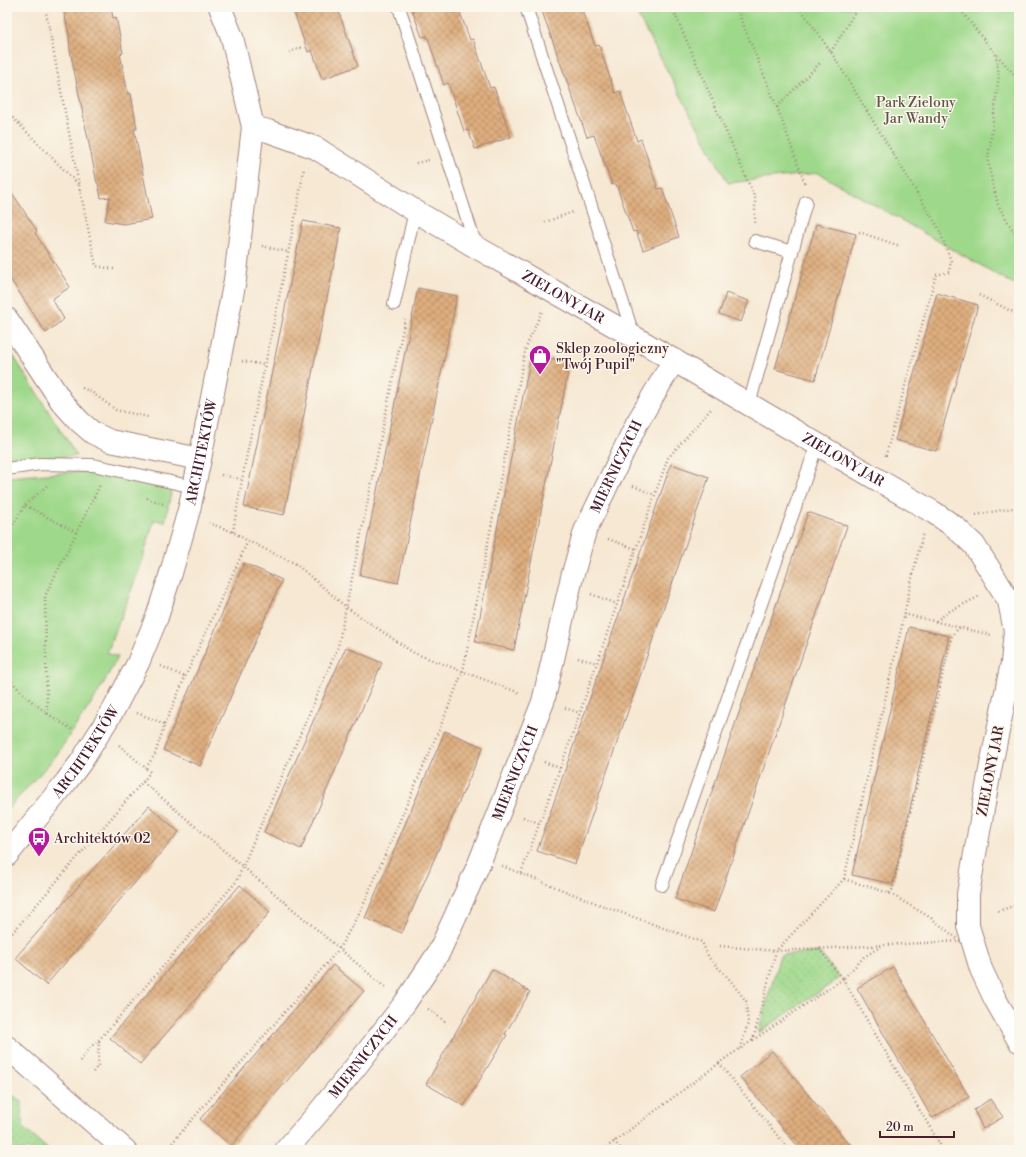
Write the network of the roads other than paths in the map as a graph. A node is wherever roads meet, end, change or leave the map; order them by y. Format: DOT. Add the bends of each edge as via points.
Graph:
graph roads {
  1 [pos="220,7"];
  2 [pos="399,7"];
  3 [pos="526,7"];
  4 [pos="253,127"];
  5 [pos="806,202"];
  6 [pos="415,210"];
  7 [pos="755,241"];
  8 [pos="476,247"];
  9 [pos="792,252"];
  10 [pos="394,304"];
  11 [pos="7,319"];
  12 [pos="634,337"];
  13 [pos="674,360"];
  14 [pos="749,404"];
  15 [pos="817,444"];
  16 [pos="200,459"];
  17 [pos="7,468"];
  18 [pos="194,487"];
  19 [pos="7,855"];
  20 [pos="662,885"];
  21 [pos="1019,1041"];
  22 [pos="7,1047"];
  23 [pos="124,1150"];
  24 [pos="286,1150"];
  1 -- 4 [label="street, ARCHITEKTÓW" via="232,37"];
  2 -- 8 [label="lane"];
  3 -- 12 [label="lane"];
  4 -- 6 [label="street, ZIELONY JAR" via="316,148"];
  4 -- 16 [label="street, ARCHITEKTÓW" via="235,280"];
  5 -- 9 [label="lane"];
  6 -- 8 [label="street, ZIELONY JAR"];
  6 -- 10 [label="lane"];
  7 -- 9 [label="lane"];
  8 -- 12 [label="street, ZIELONY JAR"];
  9 -- 14 [label="lane"];
  11 -- 16 [label="street" via="62,402 93,434 110,441"];
  12 -- 13 [label="street, ZIELONY JAR"];
  13 -- 14 [label="street, ZIELONY JAR"];
  13 -- 24 [label="street, MIERNICZYCH" via="637,423 585,531 572,577 551,704 439,952 405,1003"];
  14 -- 15 [label="street, ZIELONY JAR"];
  15 -- 20 [label="lane"];
  15 -- 21 [label="street, ZIELONY JAR" via="955,527 974,545 1009,602 1015,631 1012,663 968,894 968,926 981,969"];
  16 -- 18 [label="street, ARCHITEKTÓW"];
  17 -- 18 [label="lane" via="40,464 93,465"];
  18 -- 19 [label="street, ARCHITEKTÓW" via="157,617 138,663 114,709 104,741 66,782"];
  22 -- 23 [label="street"];
}
